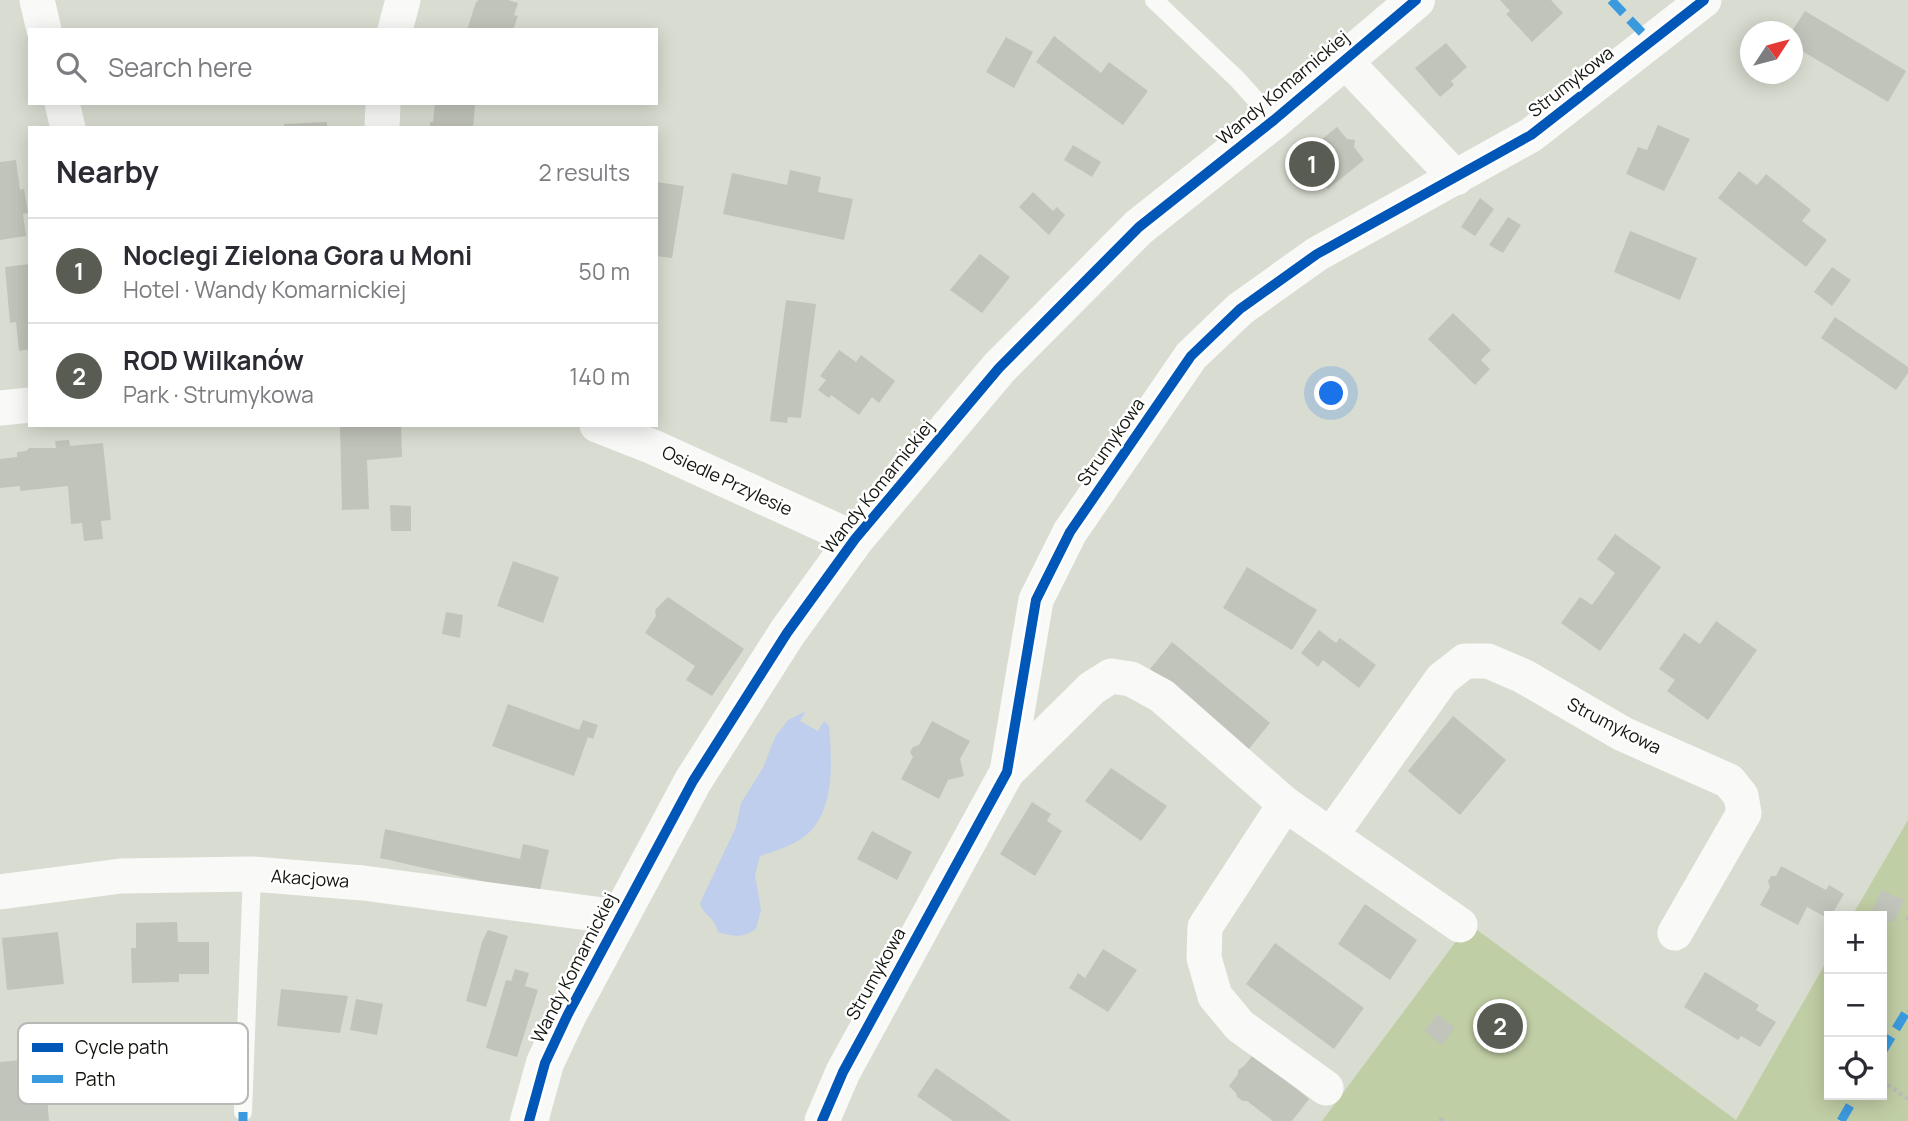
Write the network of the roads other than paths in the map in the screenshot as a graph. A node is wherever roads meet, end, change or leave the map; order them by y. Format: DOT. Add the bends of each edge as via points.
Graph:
graph roads {
  1 [pos="37,0"];
  2 [pos="404,0"];
  3 [pos="1154,0"];
  4 [pos="1416,0"];
  5 [pos="1704,0"];
  6 [pos="44,28"];
  7 [pos="396,28"];
  8 [pos="1344,60"];
  9 [pos="62,105"];
  10 [pos="383,105"];
  11 [pos="1274,120"];
  12 [pos="68,126"];
  13 [pos="382,126"];
  14 [pos="1456,178"];
  15 [pos="28,405"];
  16 [pos="0,408"];
  17 [pos="602,427"];
  18 [pos="855,539"];
  19 [pos="1007,772"];
  20 [pos="1285,804"];
  21 [pos="1331,835"];
  22 [pos="251,874"];
  23 [pos="0,892"];
  24 [pos="618,917"];
  25 [pos="1460,925"];
  26 [pos="1675,933"];
  27 [pos="246,1023"];
  28 [pos="1326,1088"];
  29 [pos="243,1104"];
  30 [pos="243,1112"];
  31 [pos="529,1121"];
  32 [pos="822,1121"];
  1 -- 6 [label="street"];
  2 -- 7 [label="street"];
  3 -- 11 [label="lane"];
  4 -- 8 [label="street, Wandy Komarnickiej"];
  5 -- 14 [label="street, Strumykowa" via="1531,135"];
  8 -- 11 [label="street, Wandy Komarnickiej"];
  8 -- 14 [label="street"];
  9 -- 12 [label="street"];
  10 -- 13 [label="street"];
  11 -- 18 [label="street, Wandy Komarnickiej" via="1120,246 999,368"];
  14 -- 19 [label="street, Strumykowa" via="1317,254 1240,309 1191,356 1070,532 1036,600"];
  15 -- 16 [label="street"];
  17 -- 18 [label="street, Osiedle Przylesie"];
  18 -- 24 [label="street, Wandy Komarnickiej" via="787,633 693,781"];
  19 -- 20 [label="street, Strumykowa" via="1092,688 1111,676 1131,679 1162,696"];
  19 -- 32 [label="street, Strumykowa" via="843,1072"];
  20 -- 21 [label="street, Strumykowa"];
  20 -- 28 [label="street" via="1205,927 1204,958 1215,996 1240,1026"];
  21 -- 25 [label="street, Strumykowa"];
  21 -- 26 [label="street, Strumykowa" via="1441,678 1465,662 1488,661 1623,734 1729,781 1741,796 1744,813"];
  22 -- 23 [label="street, Akacjowa" via="121,876"];
  22 -- 24 [label="street, Akacjowa" via="363,883"];
  22 -- 27 [label="lane"];
  24 -- 31 [label="street, Wandy Komarnickiej" via="545,1063"];
  29 -- 30 [label="lane"];
}
